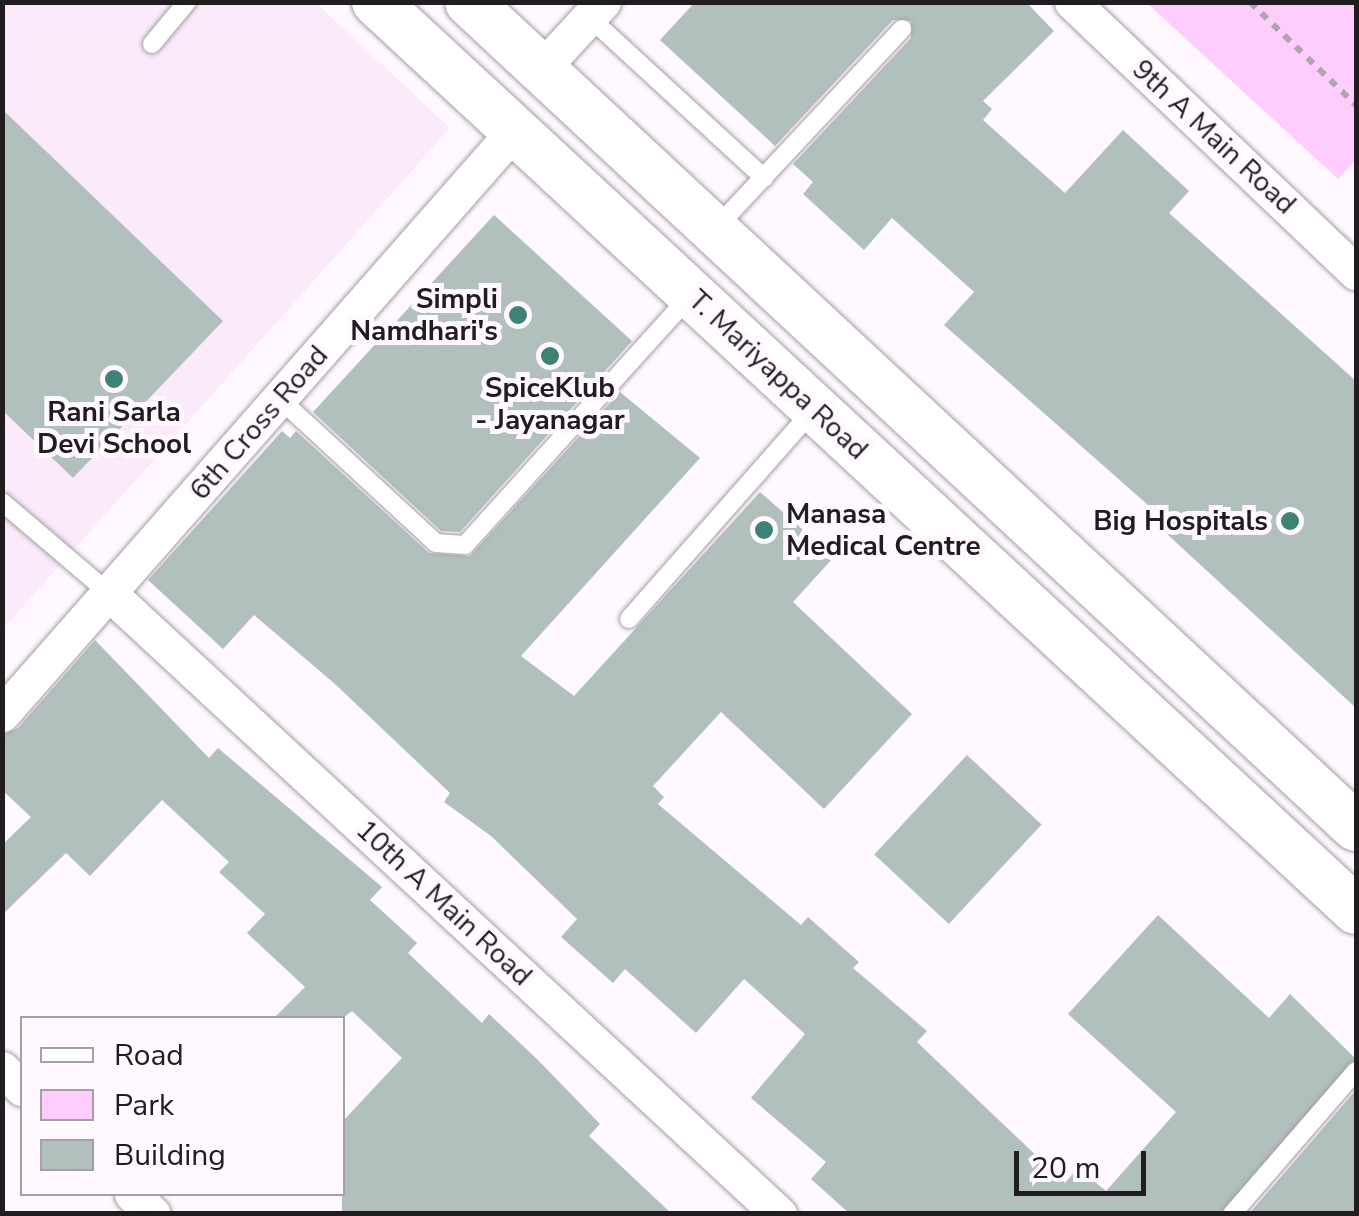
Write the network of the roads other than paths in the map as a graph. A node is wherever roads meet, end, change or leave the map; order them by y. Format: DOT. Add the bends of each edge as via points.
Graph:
graph roads {
  1 [pos="187,2"];
  2 [pos="376,2"];
  3 [pos="469,2"];
  4 [pos="1072,2"];
  5 [pos="596,10"];
  6 [pos="902,29"];
  7 [pos="152,44"];
  8 [pos="542,68"];
  9 [pos="514,131"];
  10 [pos="764,178"];
  11 [pos="715,230"];
  12 [pos="1356,272"];
  13 [pos="692,295"];
  14 [pos="280,399"];
  15 [pos="814,409"];
  16 [pos="2,502"];
  17 [pos="110,593"];
  18 [pos="629,619"];
  19 [pos="2,714"];
  20 [pos="1356,828"];
  21 [pos="1356,910"];
  22 [pos="1356,1070"];
  23 [pos="134,1196"];
  24 [pos="153,1214"];
  25 [pos="779,1214"];
  26 [pos="1232,1214"];
  1 -- 7 [label="lane"];
  2 -- 9 [label="main road, T. Mariyappa Road"];
  3 -- 8 [label="main road"];
  4 -- 12 [label="street, 9th A Main Road"];
  5 -- 8 [label="street"];
  5 -- 10 [label="lane"];
  6 -- 10 [label="lane"];
  8 -- 11 [label="main road"];
  9 -- 13 [label="main road, T. Mariyappa Road"];
  9 -- 14 [label="street, 6th Cross Road"];
  10 -- 11 [label="lane"];
  11 -- 20 [label="main road"];
  13 -- 14 [label="lane" via="465,544 436,543"];
  13 -- 15 [label="main road, T. Mariyappa Road"];
  14 -- 17 [label="street, 6th Cross Road"];
  15 -- 18 [label="lane"];
  15 -- 21 [label="main road, T. Mariyappa Road"];
  16 -- 17 [label="lane"];
  17 -- 19 [label="street, 6th Cross Road"];
  17 -- 25 [label="street, 10th A Main Road"];
  22 -- 26 [label="lane"];
  23 -- 24 [label="street"];
}
